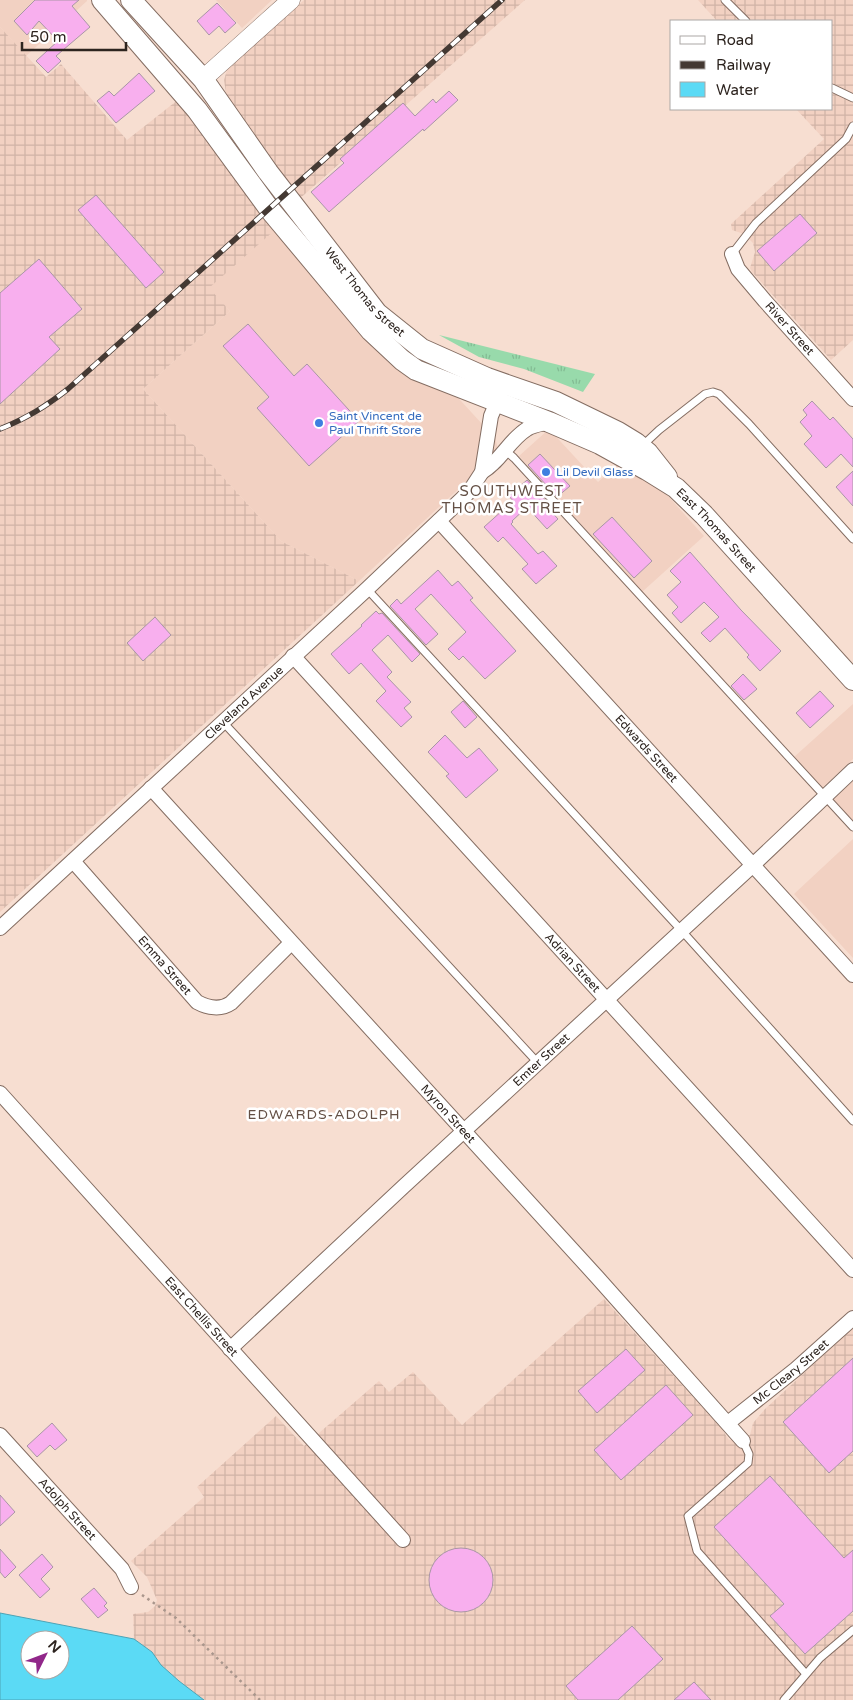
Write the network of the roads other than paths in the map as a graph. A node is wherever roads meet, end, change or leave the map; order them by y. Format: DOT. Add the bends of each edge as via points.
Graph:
graph roads {
  1 [pos="102,0"];
  2 [pos="291,0"];
  3 [pos="725,0"];
  4 [pos="136,2"];
  5 [pos="745,20"];
  6 [pos="127,28"];
  7 [pos="203,79"];
  8 [pos="833,88"];
  9 [pos="853,98"];
  10 [pos="853,126"];
  11 [pos="732,254"];
  12 [pos="506,384"];
  13 [pos="853,399"];
  14 [pos="497,402"];
  15 [pos="550,422"];
  16 [pos="641,447"];
  17 [pos="506,451"];
  18 [pos="482,472"];
  19 [pos="676,488"];
  20 [pos="439,522"];
  21 [pos="853,540"];
  22 [pos="367,589"];
  23 [pos="293,656"];
  24 [pos="853,680"];
  25 [pos="222,722"];
  26 [pos="853,770"];
  27 [pos="151,788"];
  28 [pos="825,796"];
  29 [pos="853,827"];
  30 [pos="73,861"];
  31 [pos="753,865"];
  32 [pos="0,928"];
  33 [pos="682,930"];
  34 [pos="291,943"];
  35 [pos="853,975"];
  36 [pos="607,999"];
  37 [pos="538,1063"];
  38 [pos="0,1093"];
  39 [pos="853,1121"];
  40 [pos="464,1132"];
  41 [pos="853,1270"];
  42 [pos="853,1318"];
  43 [pos="230,1349"];
  44 [pos="728,1423"];
  45 [pos="0,1434"];
  46 [pos="743,1441"];
  47 [pos="403,1540"];
  48 [pos="131,1587"];
  49 [pos="853,1630"];
  50 [pos="806,1674"];
  51 [pos="784,1700"];
  1 -- 6 [label="main road, West Thomas Street"];
  2 -- 7 [label="street"];
  3 -- 5 [label="lane"];
  4 -- 7 [label="main road, West Thomas Street"];
  6 -- 7 [label="main road" via="181,80 190,85"];
  6 -- 14 [label="main road, West Thomas Street" via="198,110 270,210 371,331 416,370"];
  7 -- 12 [label="main road, West Thomas Street" via="268,172 377,313 422,349"];
  8 -- 9 [label="lane"];
  10 -- 11 [label="lane" via="846,139 756,223"];
  11 -- 13 [label="street, River Street" via="738,269"];
  12 -- 14 [label="street, Cleveland Avenue"];
  12 -- 16 [label="main road, West Thomas Street" via="572,409"];
  14 -- 15 [label="main road, West Thomas Street"];
  14 -- 18 [label="street, Cleveland Avenue" via="491,416"];
  15 -- 17 [label="street, Cleveland Avenue" via="529,427"];
  15 -- 19 [label="main road, East Thomas Street" via="600,444"];
  16 -- 19 [label="main road, West Thomas Street"];
  16 -- 21 [label="lane" via="705,394 719,394"];
  17 -- 18 [label="street, Cleveland Avenue"];
  17 -- 28 [label="lane"];
  18 -- 20 [label="street, Cleveland Avenue" via="469,492"];
  19 -- 24 [label="main road, East Thomas Street"];
  20 -- 22 [label="street, Cleveland Avenue"];
  20 -- 31 [label="street, Edwards Street"];
  22 -- 23 [label="street, Cleveland Avenue"];
  22 -- 33 [label="lane"];
  23 -- 25 [label="street, Cleveland Avenue"];
  23 -- 36 [label="street, Adrian Street"];
  25 -- 27 [label="street, Cleveland Avenue"];
  25 -- 37 [label="lane"];
  26 -- 28 [label="street, Emter Street"];
  27 -- 30 [label="street, Cleveland Avenue"];
  27 -- 34 [label="street, Myron Street"];
  28 -- 29 [label="lane"];
  28 -- 31 [label="street, Emter Street"];
  30 -- 32 [label="street, Cleveland Avenue"];
  30 -- 34 [label="street, Emma Street" via="197,1002 204,1006 221,1007 232,1003"];
  31 -- 33 [label="street, Emter Street"];
  31 -- 35 [label="street, Edwards Street"];
  33 -- 36 [label="street, Emter Street"];
  33 -- 39 [label="lane"];
  34 -- 40 [label="street, Myron Street"];
  36 -- 37 [label="street, Emter Street"];
  36 -- 41 [label="street, Adrian Street"];
  37 -- 40 [label="street, Emter Street"];
  38 -- 43 [label="street, East Chellis Street"];
  40 -- 43 [label="street, Emter Street"];
  40 -- 44 [label="street, Myron Street"];
  42 -- 44 [label="street, Mc Cleary Street"];
  43 -- 47 [label="street, East Chellis Street"];
  44 -- 46 [label="street, Myron Street"];
  45 -- 48 [label="street, Adolph Street" via="122,1569"];
  46 -- 50 [label="lane" via="749,1454 748,1463 688,1516 697,1550"];
  49 -- 50 [label="lane"];
  50 -- 51 [label="lane"];
}
